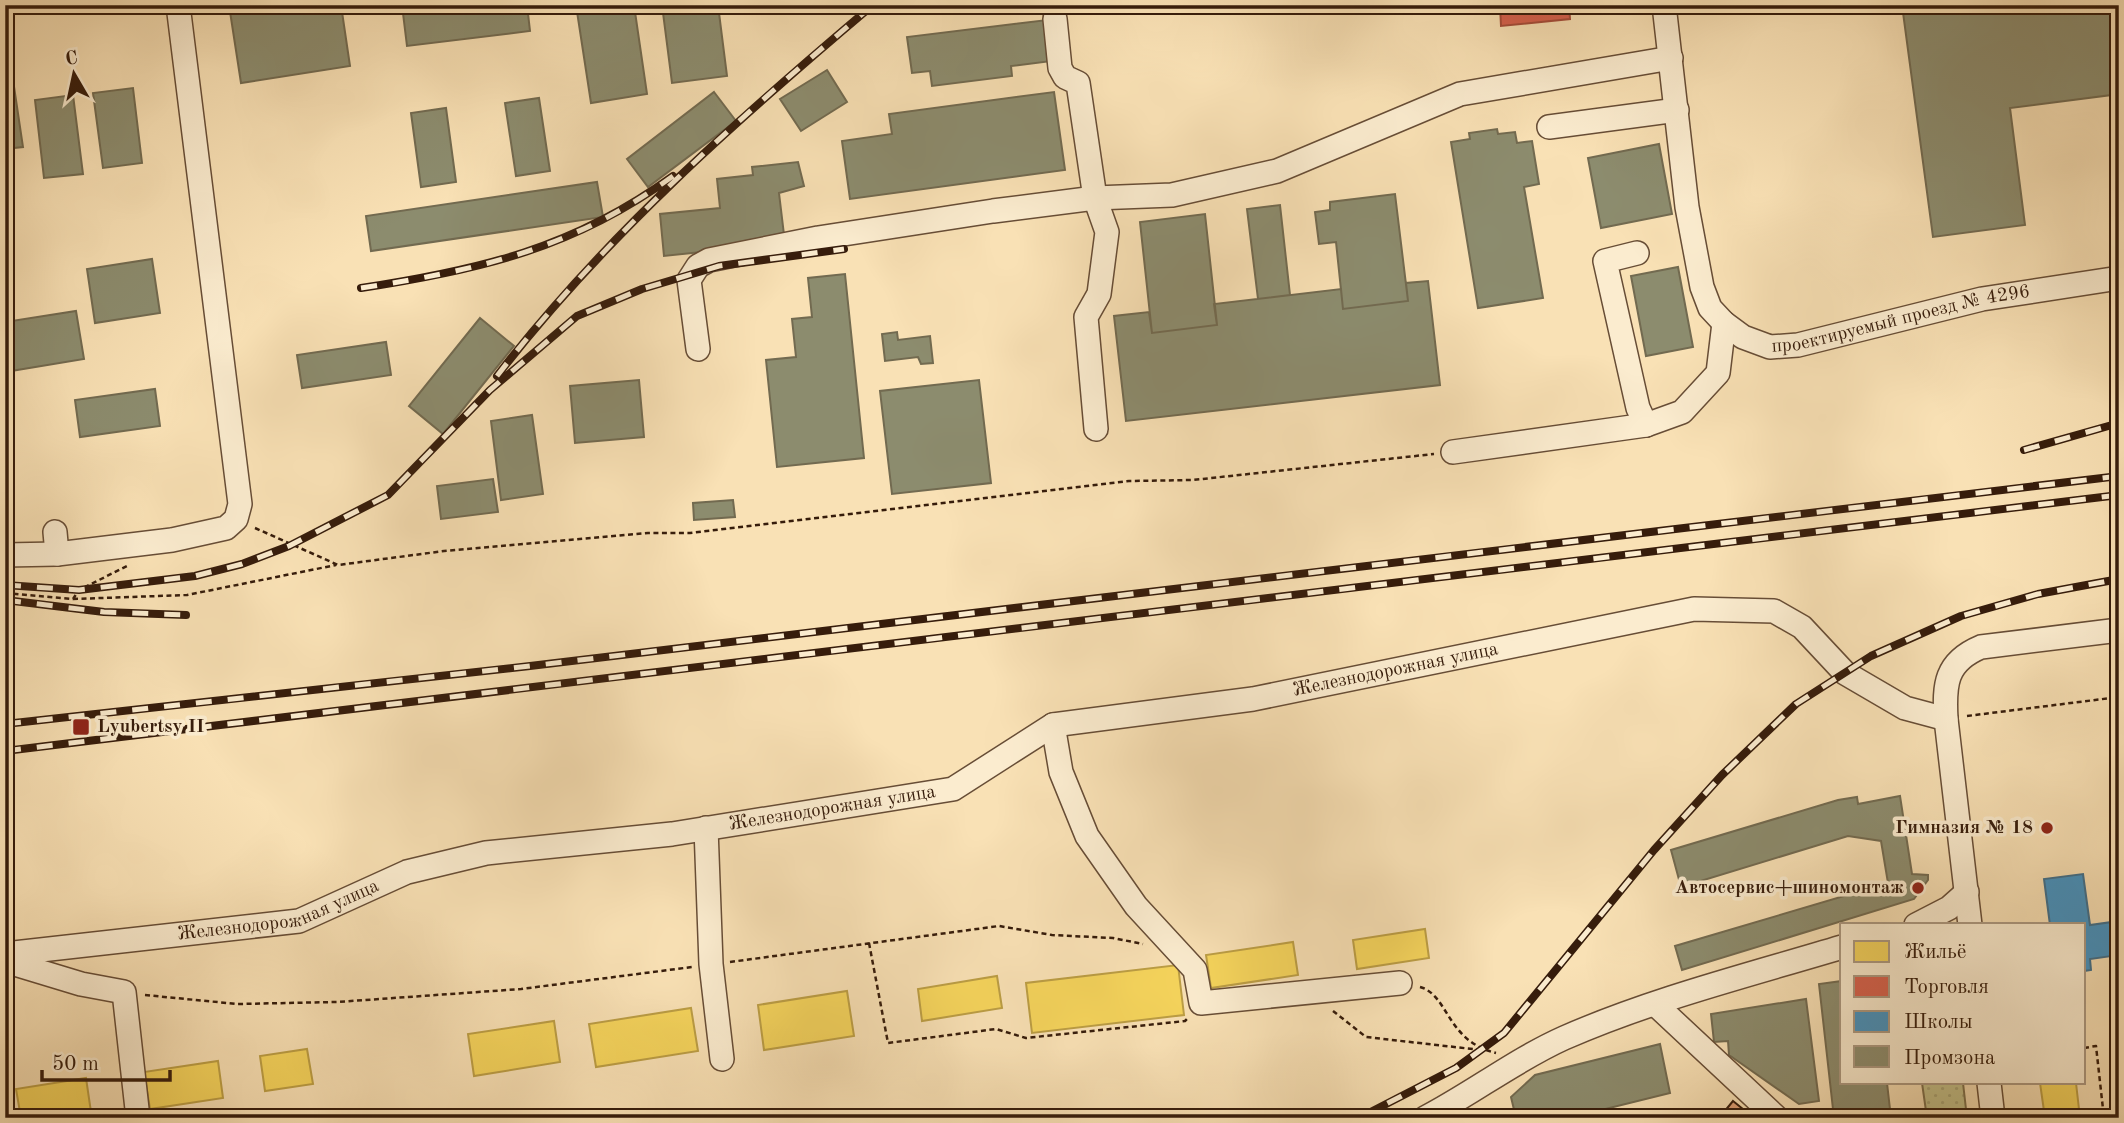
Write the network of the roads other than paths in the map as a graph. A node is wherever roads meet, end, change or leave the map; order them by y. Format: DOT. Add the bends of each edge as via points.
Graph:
graph roads {
  1 [pos="178,5"];
  2 [pos="1664,5"];
  3 [pos="1055,19"];
  4 [pos="1671,58"];
  5 [pos="1677,110"];
  6 [pos="1549,127"];
  7 [pos="1095,198"];
  8 [pos="1637,253"];
  9 [pos="2119,278"];
  10 [pos="1724,323"];
  11 [pos="698,349"];
  12 [pos="1646,425"];
  13 [pos="1096,429"];
  14 [pos="1453,452"];
  15 [pos="5,555"];
  16 [pos="2119,630"];
  17 [pos="1946,719"];
  18 [pos="1053,725"];
  19 [pos="706,828"];
  20 [pos="1967,892"];
  21 [pos="1920,923"];
  22 [pos="1970,923"];
  23 [pos="1840,948"];
  24 [pos="5,954"];
  25 [pos="5,961"];
  26 [pos="1400,983"];
  27 [pos="1655,1004"];
  28 [pos="722,1059"];
  29 [pos="1989,1084"];
  30 [pos="138,1118"];
  31 [pos="1425,1118"];
  32 [pos="1777,1118"];
  33 [pos="1993,1118"];
  1 -- 15 [label="street" via="240,504 236,519 226,528 172,540 56,543"];
  2 -- 4 [label="street, проектируемый проезд № 4296"];
  3 -- 7 [label="street" via="1060,68 1065,77 1078,83"];
  4 -- 5 [label="street, проектируемый проезд № 4296"];
  4 -- 7 [label="street" via="1460,94 1276,171 1172,195"];
  5 -- 6 [label="street"];
  5 -- 10 [label="street, проектируемый проезд № 4296" via="1687,207 1702,287 1710,308"];
  7 -- 11 [label="street" via="818,238 709,260 698,266 689,280"];
  7 -- 13 [label="street" via="1107,232 1099,294 1086,317"];
  8 -- 12 [label="street" via="1605,261 1638,408"];
  9 -- 10 [label="street, проектируемый проезд № 4296" via="1982,299 1798,345 1770,347 1743,337"];
  10 -- 12 [label="street" via="1718,373 1682,412"];
  12 -- 14 [label="street"];
  16 -- 17 [label="street" via="1970,652 1953,667 1944,687"];
  17 -- 18 [label="street, Железнодорожная улица" via="1905,708 1845,673 1802,627 1774,611 1694,609 1252,699"];
  17 -- 20 [label="street"];
  18 -- 19 [label="street, Железнодорожная улица" via="953,789"];
  18 -- 26 [label="street" via="1060,772 1087,836 1136,906 1195,970 1201,1003"];
  19 -- 24 [label="street, Железнодорожная улица" via="486,853 407,872 299,921"];
  19 -- 28 [label="street" via="711,964"];
  20 -- 21 [label="street"];
  20 -- 22 [label="street"];
  23 -- 27 [label="street"];
  25 -- 30 [label="street" via="124,992"];
  27 -- 31 [label="street" via="1564,1038"];
  27 -- 32 [label="street"];
  29 -- 33 [label="street"];
}
